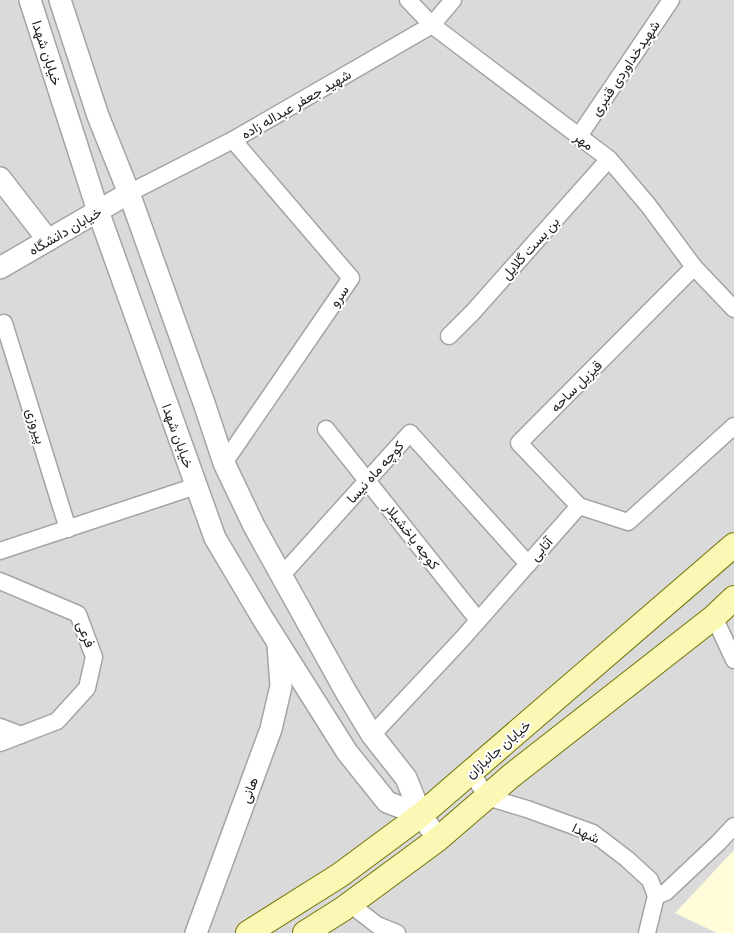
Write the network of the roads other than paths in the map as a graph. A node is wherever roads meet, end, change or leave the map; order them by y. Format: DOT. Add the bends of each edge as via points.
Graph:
graph roads {
  1 [pos="30,0"];
  2 [pos="60,0"];
  3 [pos="408,0"];
  4 [pos="453,0"];
  5 [pos="671,0"];
  6 [pos="432,25"];
  7 [pos="579,136"];
  8 [pos="233,140"];
  9 [pos="609,159"];
  10 [pos="0,178"];
  11 [pos="129,193"];
  12 [pos="98,211"];
  13 [pos="48,240"];
  14 [pos="694,267"];
  15 [pos="0,268"];
  16 [pos="734,309"];
  17 [pos="4,323"];
  18 [pos="449,336"];
  19 [pos="734,426"];
  20 [pos="326,428"];
  21 [pos="224,463"];
  22 [pos="367,480"];
  23 [pos="196,486"];
  24 [pos="579,506"];
  25 [pos="68,529"];
  26 [pos="734,545"];
  27 [pos="0,551"];
  28 [pos="528,564"];
  29 [pos="282,576"];
  30 [pos="2,582"];
  31 [pos="734,598"];
  32 [pos="714,617"];
  33 [pos="478,620"];
  34 [pos="278,644"];
  35 [pos="734,660"];
  36 [pos="0,727"];
  37 [pos="21,735"];
  38 [pos="372,735"];
  39 [pos="0,743"];
  40 [pos="347,752"];
  41 [pos="471,772"];
  42 [pos="487,797"];
  43 [pos="421,815"];
  44 [pos="734,826"];
  45 [pos="438,839"];
  46 [pos="656,896"];
  47 [pos="350,904"];
  48 [pos="196,933"];
  49 [pos="248,933"];
  50 [pos="305,933"];
  51 [pos="397,933"];
  52 [pos="647,933"];
  1 -- 12 [label="street, خیابان شهدا"];
  2 -- 11 [label="street, خیابان شهدا" via="98,116"];
  3 -- 6 [label="street, مهر"];
  4 -- 6 [label="street, شهید جعفر عبداله زاده"];
  5 -- 7 [label="street, شهیدخداوردی قنبری"];
  6 -- 7 [label="street, مهر"];
  6 -- 8 [label="street, شهید جعفر عبداله زاده"];
  7 -- 9 [label="street, مهر"];
  8 -- 11 [label="street, شهید جعفر عبداله زاده"];
  8 -- 21 [label="street, سرو" via="351,278"];
  9 -- 14 [label="street, مهر"];
  9 -- 18 [label="street, بن بست گلایل"];
  10 -- 13 [label="street"];
  11 -- 12 [label="street, خیابان دانشگاه"];
  11 -- 21 [label="street, خیابان شهدا"];
  12 -- 13 [label="street, خیابان دانشگاه"];
  12 -- 23 [label="street, خیابان شهدا"];
  13 -- 15 [label="street, خیابان دانشگاه"];
  14 -- 16 [label="street, مهر"];
  14 -- 24 [label="street, قیزیل ساحه" via="519,443"];
  17 -- 25 [label="street, پیروزی"];
  19 -- 24 [label="street" via="628,522"];
  20 -- 22 [label="street, کوچه یاخشیلار"];
  21 -- 29 [label="street, خیابان شهدا"];
  22 -- 28 [label="street, کوچه ماه نیسا" via="410,433"];
  22 -- 29 [label="street, کوچه ماه نیسا"];
  22 -- 33 [label="street, کوچه یاخشیلار"];
  23 -- 25 [label="street"];
  23 -- 34 [label="street, خیابان شهدا" via="215,538"];
  24 -- 28 [label="street, آتابی"];
  25 -- 27 [label="street"];
  26 -- 41 [label="main road, خیابان جانبازان"];
  28 -- 33 [label="street, آتابی"];
  29 -- 38 [label="street, خیابان شهدا"];
  30 -- 37 [label="street, فرعی" via="78,614 94,658 87,688 57,721"];
  31 -- 32 [label="main road, خیابان جانبازان"];
  32 -- 35 [label="street"];
  32 -- 42 [label="main road, خیابان جانبازان"];
  33 -- 38 [label="street, آتابی"];
  34 -- 40 [label="street, خیابان شهدا"];
  34 -- 48 [label="street, هانی" via="281,686 271,729"];
  36 -- 37 [label="street"];
  37 -- 39 [label="street, فرعی"];
  38 -- 40 [label="street"];
  38 -- 43 [label="street, خیابان شهدا" via="406,778"];
  40 -- 43 [label="street, خیابان شهدا" via="387,802"];
  41 -- 42 [label="street"];
  41 -- 43 [label="main road, خیابان جانبازان"];
  42 -- 45 [label="main road, خیابان جانبازان"];
  42 -- 46 [label="street, شهدا" via="593,834 650,880"];
  43 -- 45 [label="street, خیابان شهدا"];
  43 -- 49 [label="main road, خیابان جانبازان" via="340,875"];
  44 -- 46 [label="street" via="666,892"];
  45 -- 47 [label="main road, خیابان جانبازان"];
  46 -- 52 [label="street"];
  47 -- 50 [label="main road, خیابان جانبازان"];
  47 -- 51 [label="street" via="377,925"];
}
